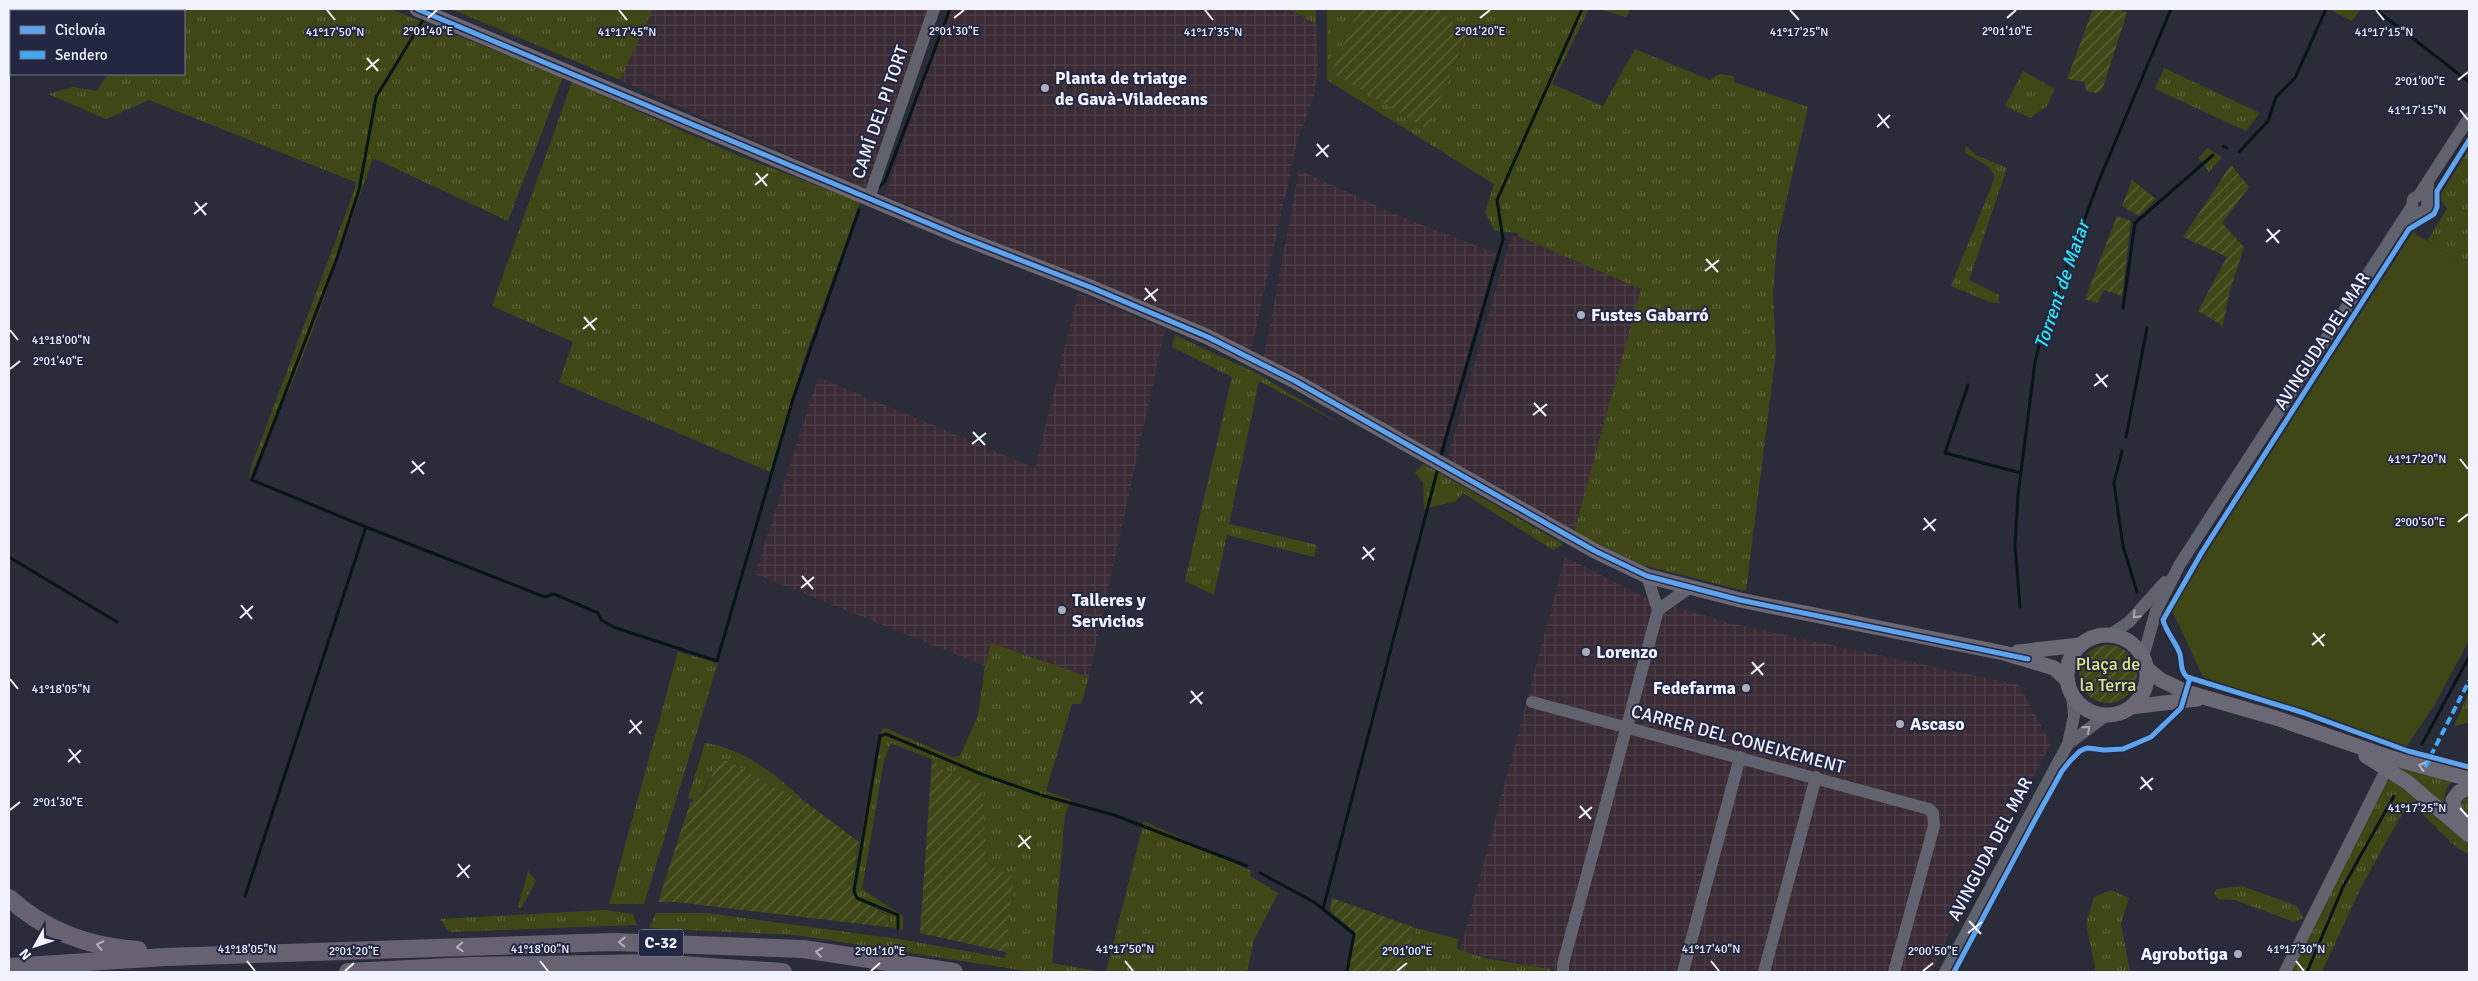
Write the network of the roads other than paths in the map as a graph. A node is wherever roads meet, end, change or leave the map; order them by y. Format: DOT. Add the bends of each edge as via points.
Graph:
graph roads {
  1 [pos="417,9"];
  2 [pos="934,9"];
  3 [pos="2469,118"];
  4 [pos="869,198"];
  5 [pos="2180,564"];
  6 [pos="1647,576"];
  7 [pos="1689,588"];
  8 [pos="1658,610"];
  9 [pos="2110,634"];
  10 [pos="2080,645"];
  11 [pos="2004,653"];
  12 [pos="2145,663"];
  13 [pos="2070,687"];
  14 [pos="2206,699"];
  15 [pos="1532,702"];
  16 [pos="2131,707"];
  17 [pos="2106,715"];
  18 [pos="1626,728"];
  19 [pos="2326,736"];
  20 [pos="2068,744"];
  21 [pos="1740,758"];
  22 [pos="2387,768"];
  23 [pos="1816,777"];
  24 [pos="2469,779"];
  25 [pos="2469,788"];
  26 [pos="2469,830"];
  27 [pos="2469,835"];
  28 [pos="9,898"];
  29 [pos="164,957"];
  30 [pos="9,967"];
  31 [pos="348,972"];
  32 [pos="783,972"];
  33 [pos="954,972"];
  34 [pos="1563,972"];
  35 [pos="1683,972"];
  36 [pos="1764,972"];
  37 [pos="1894,972"];
  38 [pos="1945,972"];
  39 [pos="2285,972"];
  1 -- 4 [label="main road"];
  2 -- 4 [label="street, CAMÍ DEL PI TORT"];
  3 -- 5 [label="street, AVINGUDA DEL MAR" via="2429,180 2419,203 2401,223"];
  4 -- 6 [label="main road" via="1097,290 1248,357 1588,548"];
  5 -- 9 [label="street, AVINGUDA DEL MAR, one-way" via="2129,622"];
  5 -- 12 [label="street, AVINGUDA DEL MAR" via="2156,611"];
  6 -- 7 [label="main road"];
  6 -- 8 [label="street"];
  7 -- 8 [label="street"];
  7 -- 11 [label="main road"];
  8 -- 18 [label="street"];
  9 -- 10 [label="main road" via="2096,636"];
  9 -- 12 [label="main road" via="2129,641"];
  10 -- 11 [label="main road"];
  10 -- 13 [label="main road" via="2069,661"];
  11 -- 13 [label="main road" via="2054,668"];
  12 -- 14 [label="main road" via="2161,680"];
  12 -- 16 [label="main road" via="2144,692"];
  13 -- 17 [label="main road" via="2086,709"];
  13 -- 20 [label="street, AVINGUDA DEL MAR" via="2074,716"];
  14 -- 16 [label="main road"];
  14 -- 19 [label="main road"];
  15 -- 18 [label="street, CARRER DEL CONEIXEMENT"];
  16 -- 17 [label="main road"];
  20 -- 17 [label="street, AVINGUDA DEL MAR, one-way"];
  18 -- 21 [label="street, CARRER DEL CONEIXEMENT"];
  18 -- 34 [label="street"];
  19 -- 22 [label="main road"];
  24 -- 19 [label="main road, one-way"];
  20 -- 38 [label="street, AVINGUDA DEL MAR"];
  21 -- 23 [label="street, CARRER DEL CONEIXEMENT"];
  21 -- 35 [label="street"];
  22 -- 27 [label="main road"];
  22 -- 39 [label="street"];
  23 -- 36 [label="street"];
  23 -- 37 [label="street, CARRER DEL CONEIXEMENT" via="1922,805 1933,813 1934,826"];
  25 -- 26 [label="main road" via="2455,796 2453,806"];
  29 -- 28 [label="highway, one-way" via="70,937 42,923"];
  29 -- 30 [label="highway, C-32"];
  33 -- 29 [label="highway, C-32, one-way" via="803,949 656,942"];
  31 -- 32 [label="highway, C-32" via="645,963"];
}
